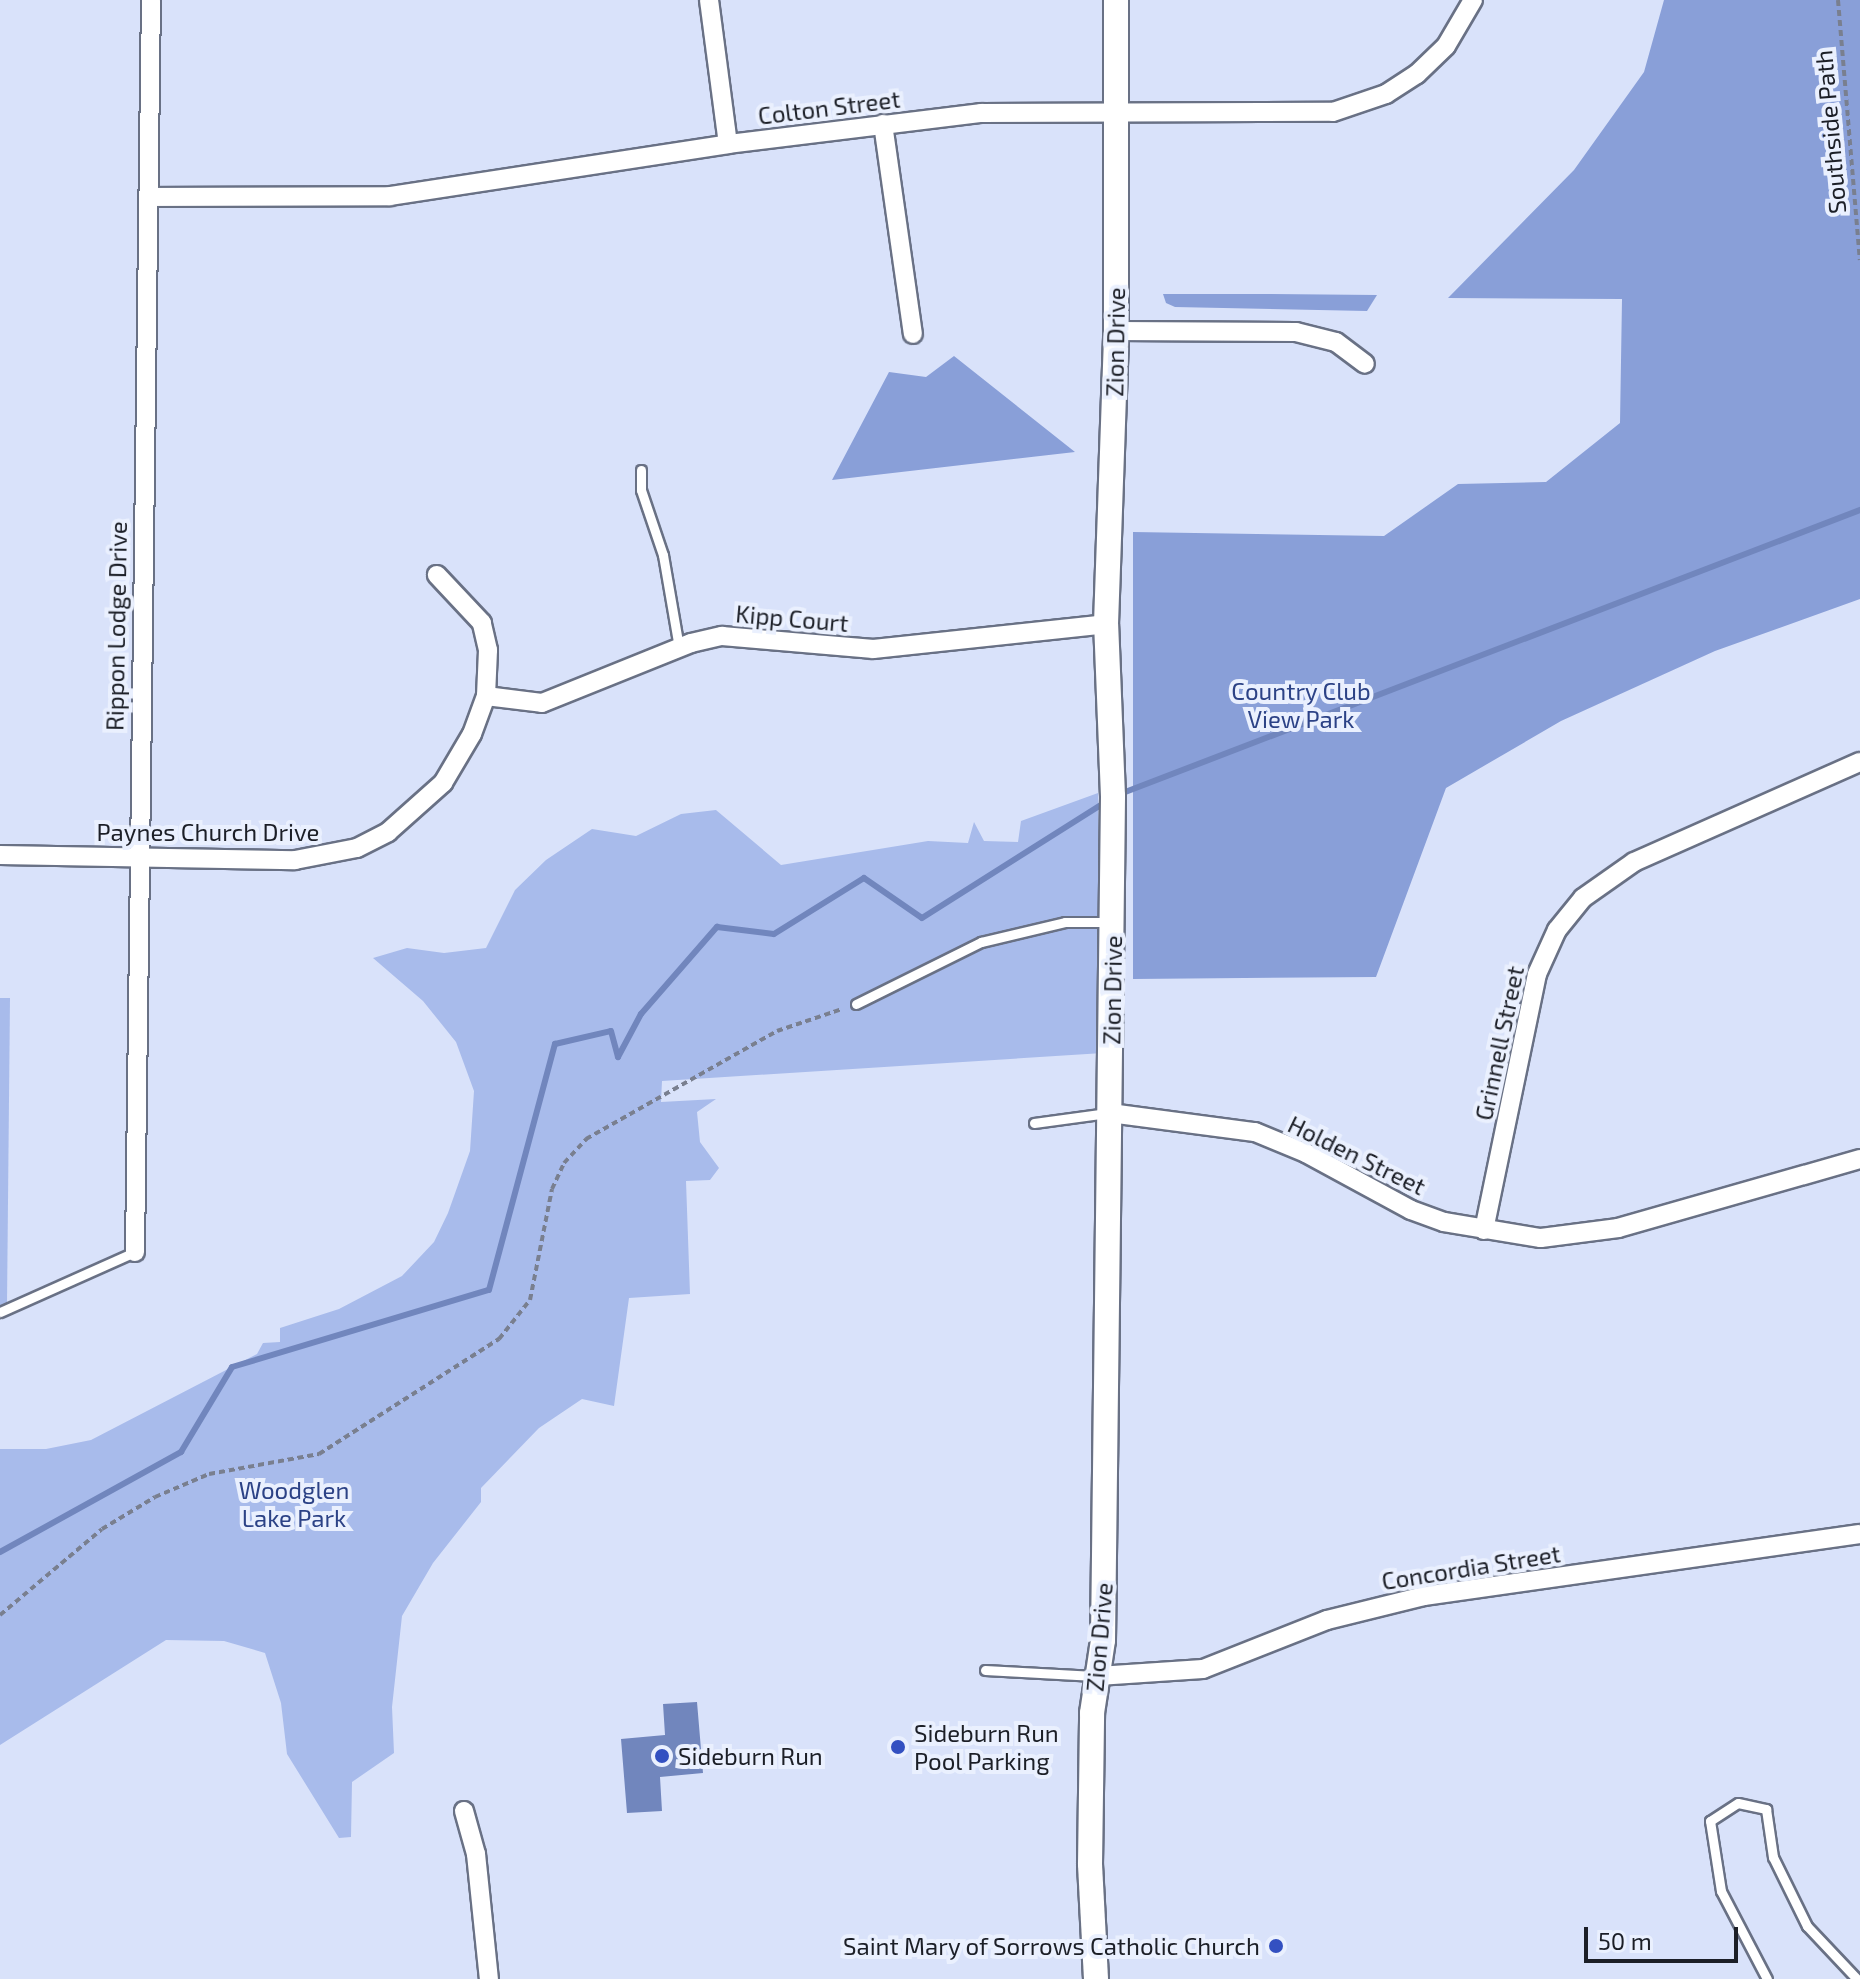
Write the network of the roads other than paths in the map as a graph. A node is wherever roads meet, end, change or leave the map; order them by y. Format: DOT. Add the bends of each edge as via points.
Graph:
graph roads {
  1 [pos="151,0"];
  2 [pos="709,0"];
  3 [pos="1116,0"];
  4 [pos="1473,0"];
  5 [pos="1115,112"];
  6 [pos="883,124"];
  7 [pos="728,144"];
  8 [pos="149,197"];
  9 [pos="1116,331"];
  10 [pos="913,334"];
  11 [pos="1365,364"];
  12 [pos="641,470"];
  13 [pos="437,575"];
  14 [pos="1106,624"];
  15 [pos="679,648"];
  16 [pos="486,696"];
  17 [pos="1860,762"];
  18 [pos="0,855"];
  19 [pos="137,857"];
  20 [pos="1112,922"];
  21 [pos="856,1004"];
  22 [pos="1110,1113"];
  23 [pos="1034,1123"];
  24 [pos="1860,1159"];
  25 [pos="1484,1230"];
  26 [pos="135,1252"];
  27 [pos="0,1312"];
  28 [pos="1860,1534"];
  29 [pos="985,1670"];
  30 [pos="1098,1676"];
  31 [pos="464,1811"];
  32 [pos="489,1979"];
  33 [pos="1096,1979"];
  34 [pos="1767,1979"];
  35 [pos="1857,1979"];
  1 -- 8 [label="street, Rippon Lodge Drive"];
  2 -- 7 [label="street"];
  3 -- 5 [label="main road, Zion Drive"];
  4 -- 5 [label="street, Colton Street" via="1446,46 1417,74 1369,102 1308,114"];
  5 -- 6 [label="street, Colton Street" via="981,113"];
  5 -- 9 [label="main road, Zion Drive"];
  6 -- 7 [label="street, Colton Street"];
  6 -- 10 [label="street"];
  7 -- 8 [label="street, Colton Street" via="390,196"];
  8 -- 19 [label="street, Rippon Lodge Drive"];
  9 -- 11 [label="street" via="1296,332 1336,342"];
  9 -- 14 [label="main road, Zion Drive"];
  12 -- 15 [label="lane" via="641,490 663,555"];
  13 -- 16 [label="street, Paynes Church Drive" via="482,623 488,650"];
  14 -- 15 [label="street, Kipp Court" via="873,649 758,636 722,636"];
  14 -- 20 [label="main road, Zion Drive" via="1113,709"];
  15 -- 16 [label="street, Kipp Court" via="542,703"];
  16 -- 19 [label="street, Paynes Church Drive" via="466,747 443,783 403,821 357,848 295,860"];
  17 -- 25 [label="street, Grinnell Street" via="1634,862 1583,898 1557,930 1537,974"];
  18 -- 19 [label="street, Paynes Church Drive"];
  19 -- 26 [label="street, Rippon Lodge Drive"];
  20 -- 21 [label="lane" via="1065,922 981,942"];
  20 -- 22 [label="main road, Zion Drive"];
  22 -- 23 [label="lane"];
  22 -- 25 [label="street, Holden Street" via="1255,1132 1306,1153 1411,1210"];
  22 -- 30 [label="main road, Zion Drive" via="1103,1640"];
  24 -- 25 [label="street, Holden Street" via="1618,1228 1541,1238"];
  26 -- 27 [label="lane"];
  28 -- 30 [label="street, Concordia Street" via="1424,1596 1327,1620 1203,1669"];
  29 -- 30 [label="lane"];
  30 -- 33 [label="main road, Zion Drive" via="1092,1713 1090,1864"];
  31 -- 32 [label="street" via="476,1854"];
  34 -- 35 [label="lane" via="1721,1891 1714,1851 1710,1821 1738,1803 1766,1809 1773,1857 1807,1926"];
}
